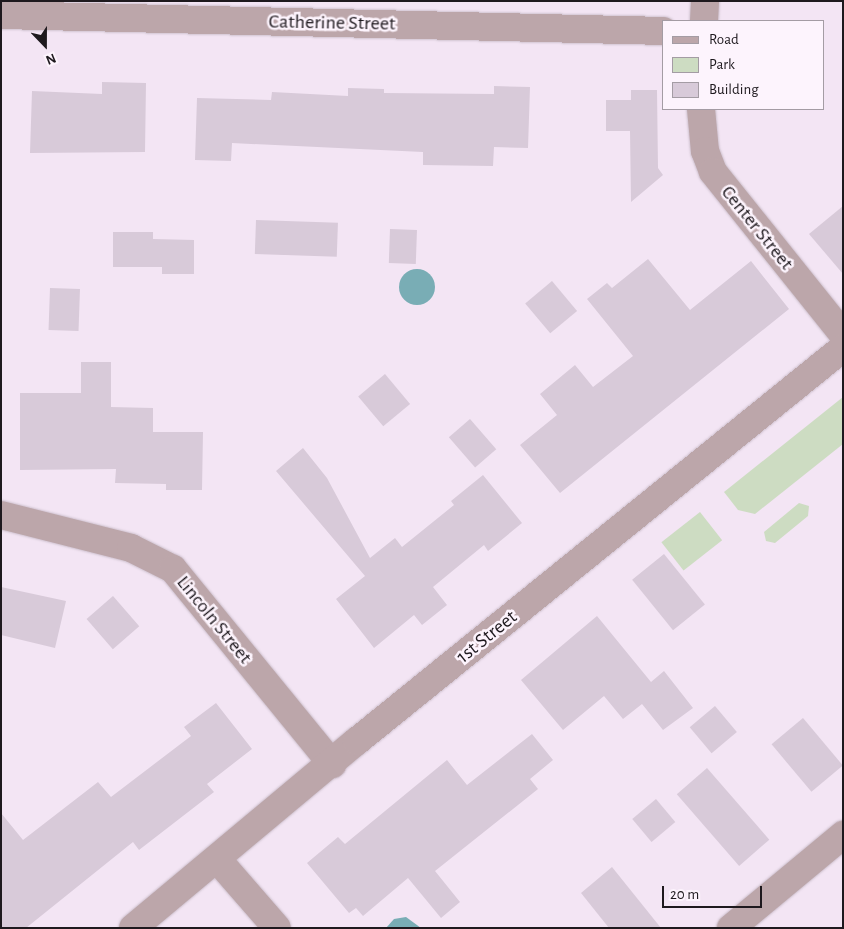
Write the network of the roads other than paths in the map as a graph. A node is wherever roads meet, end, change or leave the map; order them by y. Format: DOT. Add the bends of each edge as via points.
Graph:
graph roads {
  1 [pos="705,1"];
  2 [pos="1,16"];
  3 [pos="704,20"];
  4 [pos="662,31"];
  5 [pos="702,110"];
  6 [pos="843,334"];
  7 [pos="843,348"];
  8 [pos="1,515"];
  9 [pos="332,764"];
  10 [pos="843,834"];
  11 [pos="217,858"];
  12 [pos="133,928"];
  13 [pos="277,928"];
  14 [pos="731,928"];
  1 -- 3 [label="street"];
  2 -- 4 [label="street, Catherine Street"];
  5 -- 6 [label="street, Center Street" via="705,151 713,172"];
  7 -- 9 [label="street, 1st Street"];
  8 -- 9 [label="street, Lincoln Street" via="131,548 173,569"];
  9 -- 11 [label="street, 1st Street"];
  10 -- 14 [label="street"];
  11 -- 12 [label="street, 1st Street"];
  11 -- 13 [label="street"];
}
